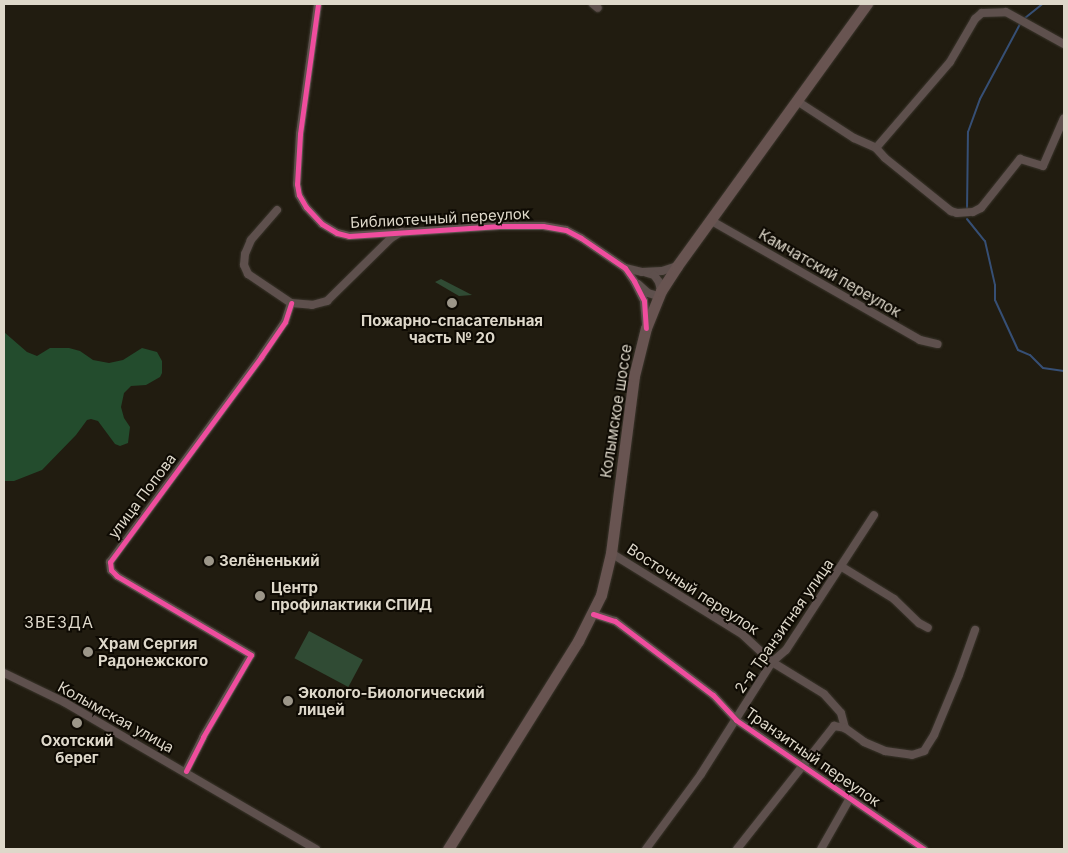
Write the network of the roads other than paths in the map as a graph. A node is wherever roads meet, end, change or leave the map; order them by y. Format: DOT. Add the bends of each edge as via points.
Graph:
graph roads {
  1 [pos="318,4"];
  2 [pos="868,4"];
  3 [pos="1064,44"];
  4 [pos="797,101"];
  5 [pos="1064,118"];
  6 [pos="876,148"];
  7 [pos="278,210"];
  8 [pos="710,220"];
  9 [pos="403,231"];
  10 [pos="677,266"];
  11 [pos="625,268"];
  12 [pos="642,272"];
  13 [pos="634,280"];
  14 [pos="660,294"];
  15 [pos="291,303"];
  16 [pos="646,328"];
  17 [pos="938,344"];
  18 [pos="874,515"];
  19 [pos="611,553"];
  20 [pos="842,567"];
  21 [pos="593,614"];
  22 [pos="928,628"];
  23 [pos="975,630"];
  24 [pos="772,662"];
  25 [pos="4,673"];
  26 [pos="736,720"];
  27 [pos="845,728"];
  28 [pos="802,766"];
  29 [pos="186,772"];
  30 [pos="850,798"];
  31 [pos="316,849"];
  32 [pos="448,849"];
  33 [pos="646,849"];
  34 [pos="737,849"];
  35 [pos="821,849"];
  36 [pos="924,849"];
  1 -- 9 [label="street, Библиотечный переулок" via="300,134 299,195 322,224 337,233 366,236"];
  2 -- 4 [label="highway, Колымское шоссе"];
  3 -- 6 [label="street" via="1006,12 982,13 950,62"];
  4 -- 6 [label="street" via="854,138"];
  4 -- 8 [label="highway, Колымское шоссе"];
  5 -- 6 [label="street" via="1043,166 1020,159 981,208 965,214 951,211"];
  7 -- 15 [label="street" via="251,240 244,265 248,274"];
  8 -- 10 [label="highway, Колымское шоссе"];
  8 -- 17 [label="street, Камчатский переулок" via="920,340"];
  9 -- 11 [label="street, Библиотечный переулок" via="500,226 555,228 581,238"];
  9 -- 15 [label="street" via="327,301 312,306"];
  10 -- 12 [label="street, Библиотечный переулок"];
  10 -- 14 [label="highway, Колымское шоссе"];
  11 -- 12 [label="street, Библиотечный переулок"];
  11 -- 13 [label="street, Библиотечный переулок"];
  12 -- 14 [label="street" via="654,275 659,282"];
  13 -- 14 [label="street" via="648,293"];
  13 -- 16 [label="street, Библиотечный переулок" via="644,300"];
  14 -- 16 [label="highway, Колымское шоссе"];
  15 -- 29 [label="street, улица Попова" via="285,322 256,365 110,562 116,576 251,655"];
  16 -- 19 [label="highway, Колымское шоссе" via="631,393"];
  18 -- 20 [label="street, 2-я Транзитная улица"];
  19 -- 21 [label="highway, Колымское шоссе"];
  19 -- 24 [label="street, Восточный переулок" via="743,635"];
  20 -- 22 [label="street" via="894,599"];
  20 -- 24 [label="street, 2-я Транзитная улица" via="786,650"];
  21 -- 26 [label="street, Транзитный переулок" via="615,621 713,695"];
  21 -- 32 [label="highway, Колымское шоссе"];
  23 -- 27 [label="street" via="934,735 924,751 912,755 885,751 864,742"];
  24 -- 26 [label="street, 2-я Транзитная улица"];
  24 -- 27 [label="street, Восточный переулок" via="824,694 841,713"];
  25 -- 29 [label="street, Колымская улица" via="64,702"];
  26 -- 28 [label="street, Транзитный переулок"];
  26 -- 33 [label="street, 2-я Транзитная улица"];
  27 -- 28 [label="street" via="834,726"];
  28 -- 30 [label="street, Транзитный переулок"];
  28 -- 34 [label="street"];
  29 -- 31 [label="street, Колымская улица"];
  30 -- 35 [label="street"];
  30 -- 36 [label="street, Транзитный переулок"];
}
